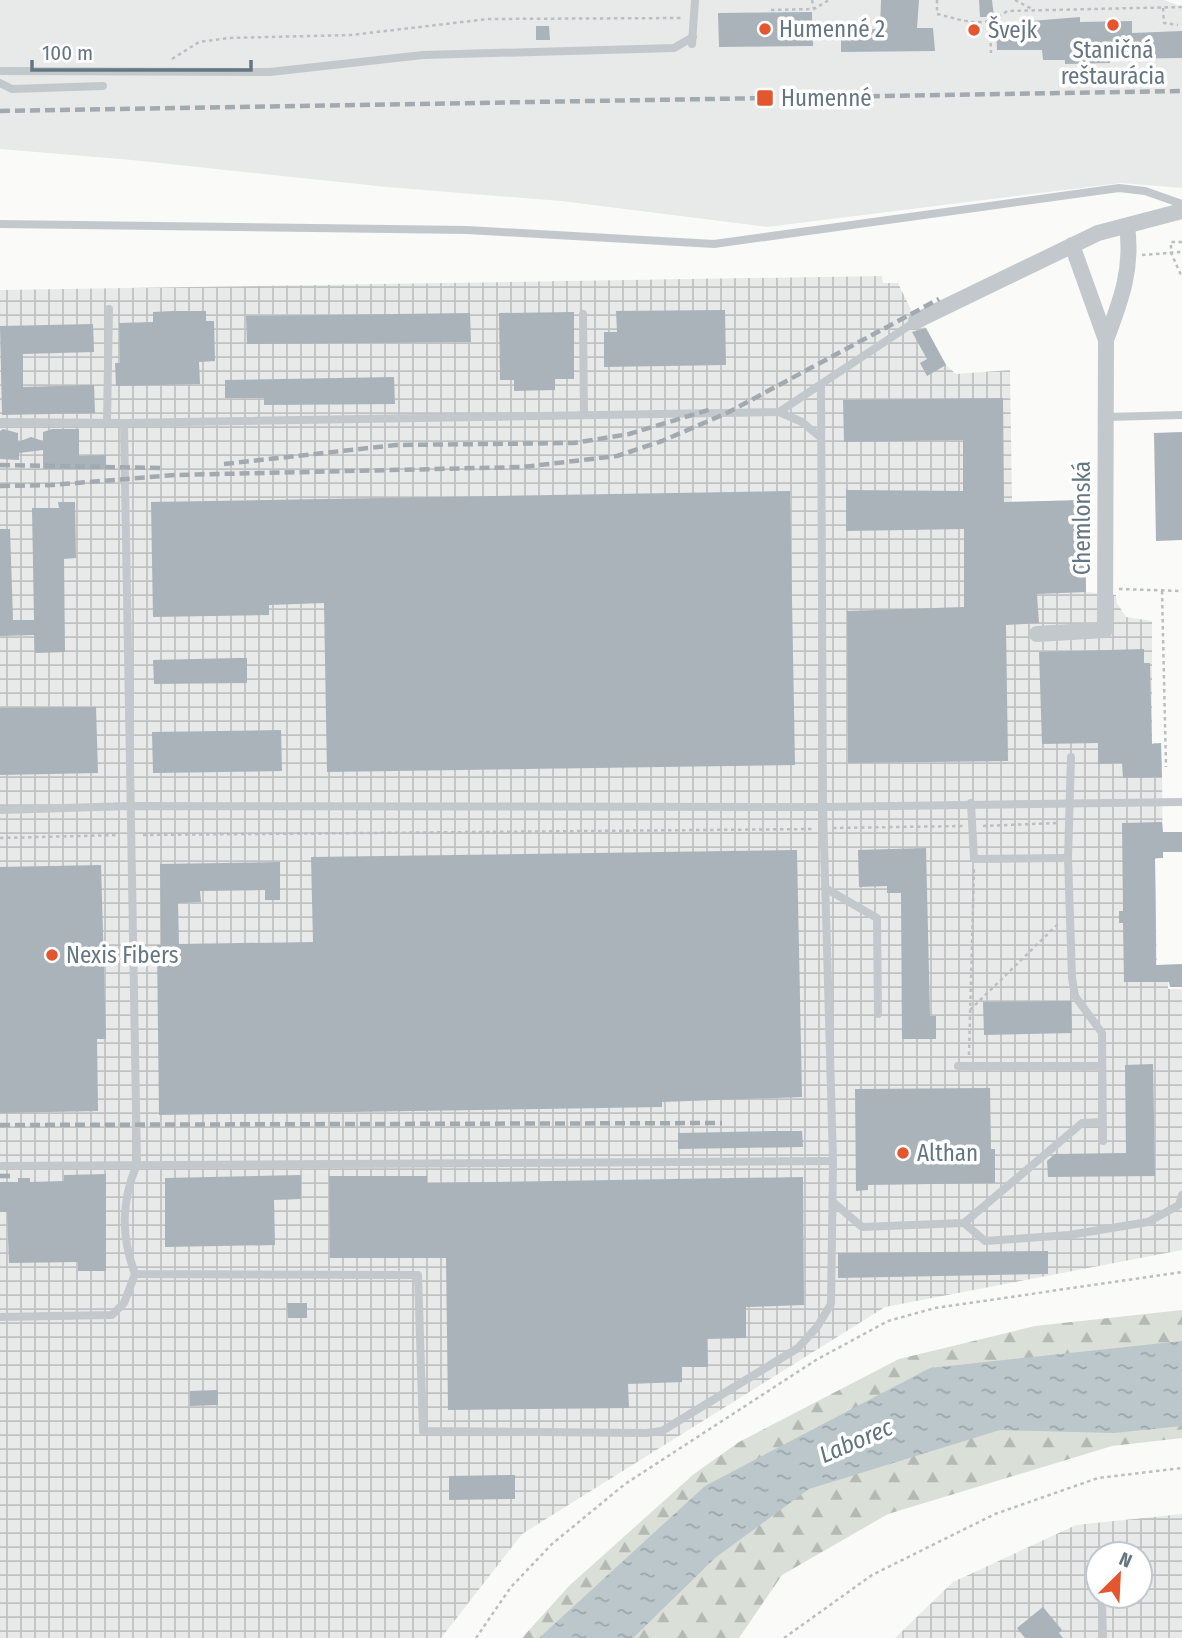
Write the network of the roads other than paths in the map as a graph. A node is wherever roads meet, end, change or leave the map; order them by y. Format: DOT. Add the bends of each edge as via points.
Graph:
graph roads {
  1 [pos="695,0"];
  2 [pos="0,71"];
  3 [pos="58,71"];
  4 [pos="0,83"];
  5 [pos="103,86"];
  6 [pos="79,87"];
  7 [pos="1182,204"];
  8 [pos="1182,211"];
  9 [pos="0,225"];
  10 [pos="1127,226"];
  11 [pos="1072,245"];
  12 [pos="109,309"];
  13 [pos="583,314"];
  14 [pos="915,321"];
  15 [pos="1106,340"];
  16 [pos="821,386"];
  17 [pos="779,411"];
  18 [pos="584,415"];
  19 [pos="1182,415"];
  20 [pos="1105,416"];
  21 [pos="0,422"];
  22 [pos="107,423"];
  23 [pos="124,423"];
  24 [pos="820,437"];
  25 [pos="1037,634"];
  26 [pos="1071,757"];
  27 [pos="1182,802"];
  28 [pos="971,803"];
  29 [pos="1070,804"];
  30 [pos="130,806"];
  31 [pos="823,807"];
  32 [pos="0,810"];
  33 [pos="1068,858"];
  34 [pos="825,888"];
  35 [pos="878,1014"];
  36 [pos="958,1066"];
  37 [pos="1102,1066"];
  38 [pos="1102,1122"];
  39 [pos="1103,1141"];
  40 [pos="833,1161"];
  41 [pos="137,1164"];
  42 [pos="0,1166"];
  43 [pos="1182,1195"];
  44 [pos="833,1202"];
  45 [pos="964,1223"];
  46 [pos="135,1274"];
  47 [pos="0,1317"];
  48 [pos="1102,1610"];
  49 [pos="1103,1638"];
  1 -- 3 [label="lane" via="693,41 674,48 423,55 270,72"];
  2 -- 3 [label="lane"];
  3 -- 6 [label="lane" via="63,84"];
  4 -- 5 [label="lane" via="12,89"];
  7 -- 9 [label="lane" via="1119,188 714,244 467,230"];
  8 -- 10 [label="street"];
  10 -- 11 [label="street"];
  10 -- 15 [label="street" via="1131,256"];
  11 -- 14 [label="street"];
  11 -- 15 [label="street"];
  12 -- 22 [label="lane"];
  13 -- 18 [label="lane"];
  14 -- 16 [label="lane"];
  15 -- 20 [label="street, Chemlonská"];
  16 -- 17 [label="lane"];
  16 -- 24 [label="lane"];
  17 -- 18 [label="lane"];
  17 -- 24 [label="lane"];
  18 -- 23 [label="lane"];
  19 -- 20 [label="lane"];
  20 -- 25 [label="street, Chemlonská" via="1105,630"];
  21 -- 22 [label="lane"];
  22 -- 23 [label="lane"];
  23 -- 30 [label="lane"];
  24 -- 31 [label="lane"];
  26 -- 29 [label="lane"];
  27 -- 29 [label="lane"];
  28 -- 29 [label="lane"];
  28 -- 31 [label="lane"];
  28 -- 33 [label="lane" via="974,859"];
  29 -- 33 [label="lane"];
  30 -- 31 [label="lane"];
  30 -- 32 [label="lane"];
  30 -- 41 [label="lane"];
  31 -- 34 [label="lane"];
  33 -- 37 [label="lane" via="1075,996 1101,1033"];
  34 -- 35 [label="lane" via="877,918"];
  34 -- 40 [label="lane"];
  36 -- 37 [label="lane"];
  37 -- 38 [label="lane"];
  38 -- 39 [label="lane"];
  38 -- 45 [label="lane" via="1082,1123"];
  40 -- 41 [label="lane"];
  40 -- 44 [label="lane"];
  41 -- 42 [label="lane"];
  41 -- 46 [label="lane" via="124,1221 125,1247"];
  43 -- 45 [label="lane" via="1178,1205 1148,1222 1069,1235 985,1241"];
  44 -- 45 [label="lane" via="862,1227"];
  44 -- 46 [label="lane" via="831,1304 817,1327 798,1348 691,1416 662,1431 646,1433 423,1431 418,1275"];
  46 -- 47 [label="lane" via="124,1303 112,1315"];
  48 -- 49 [label="lane"];
}
